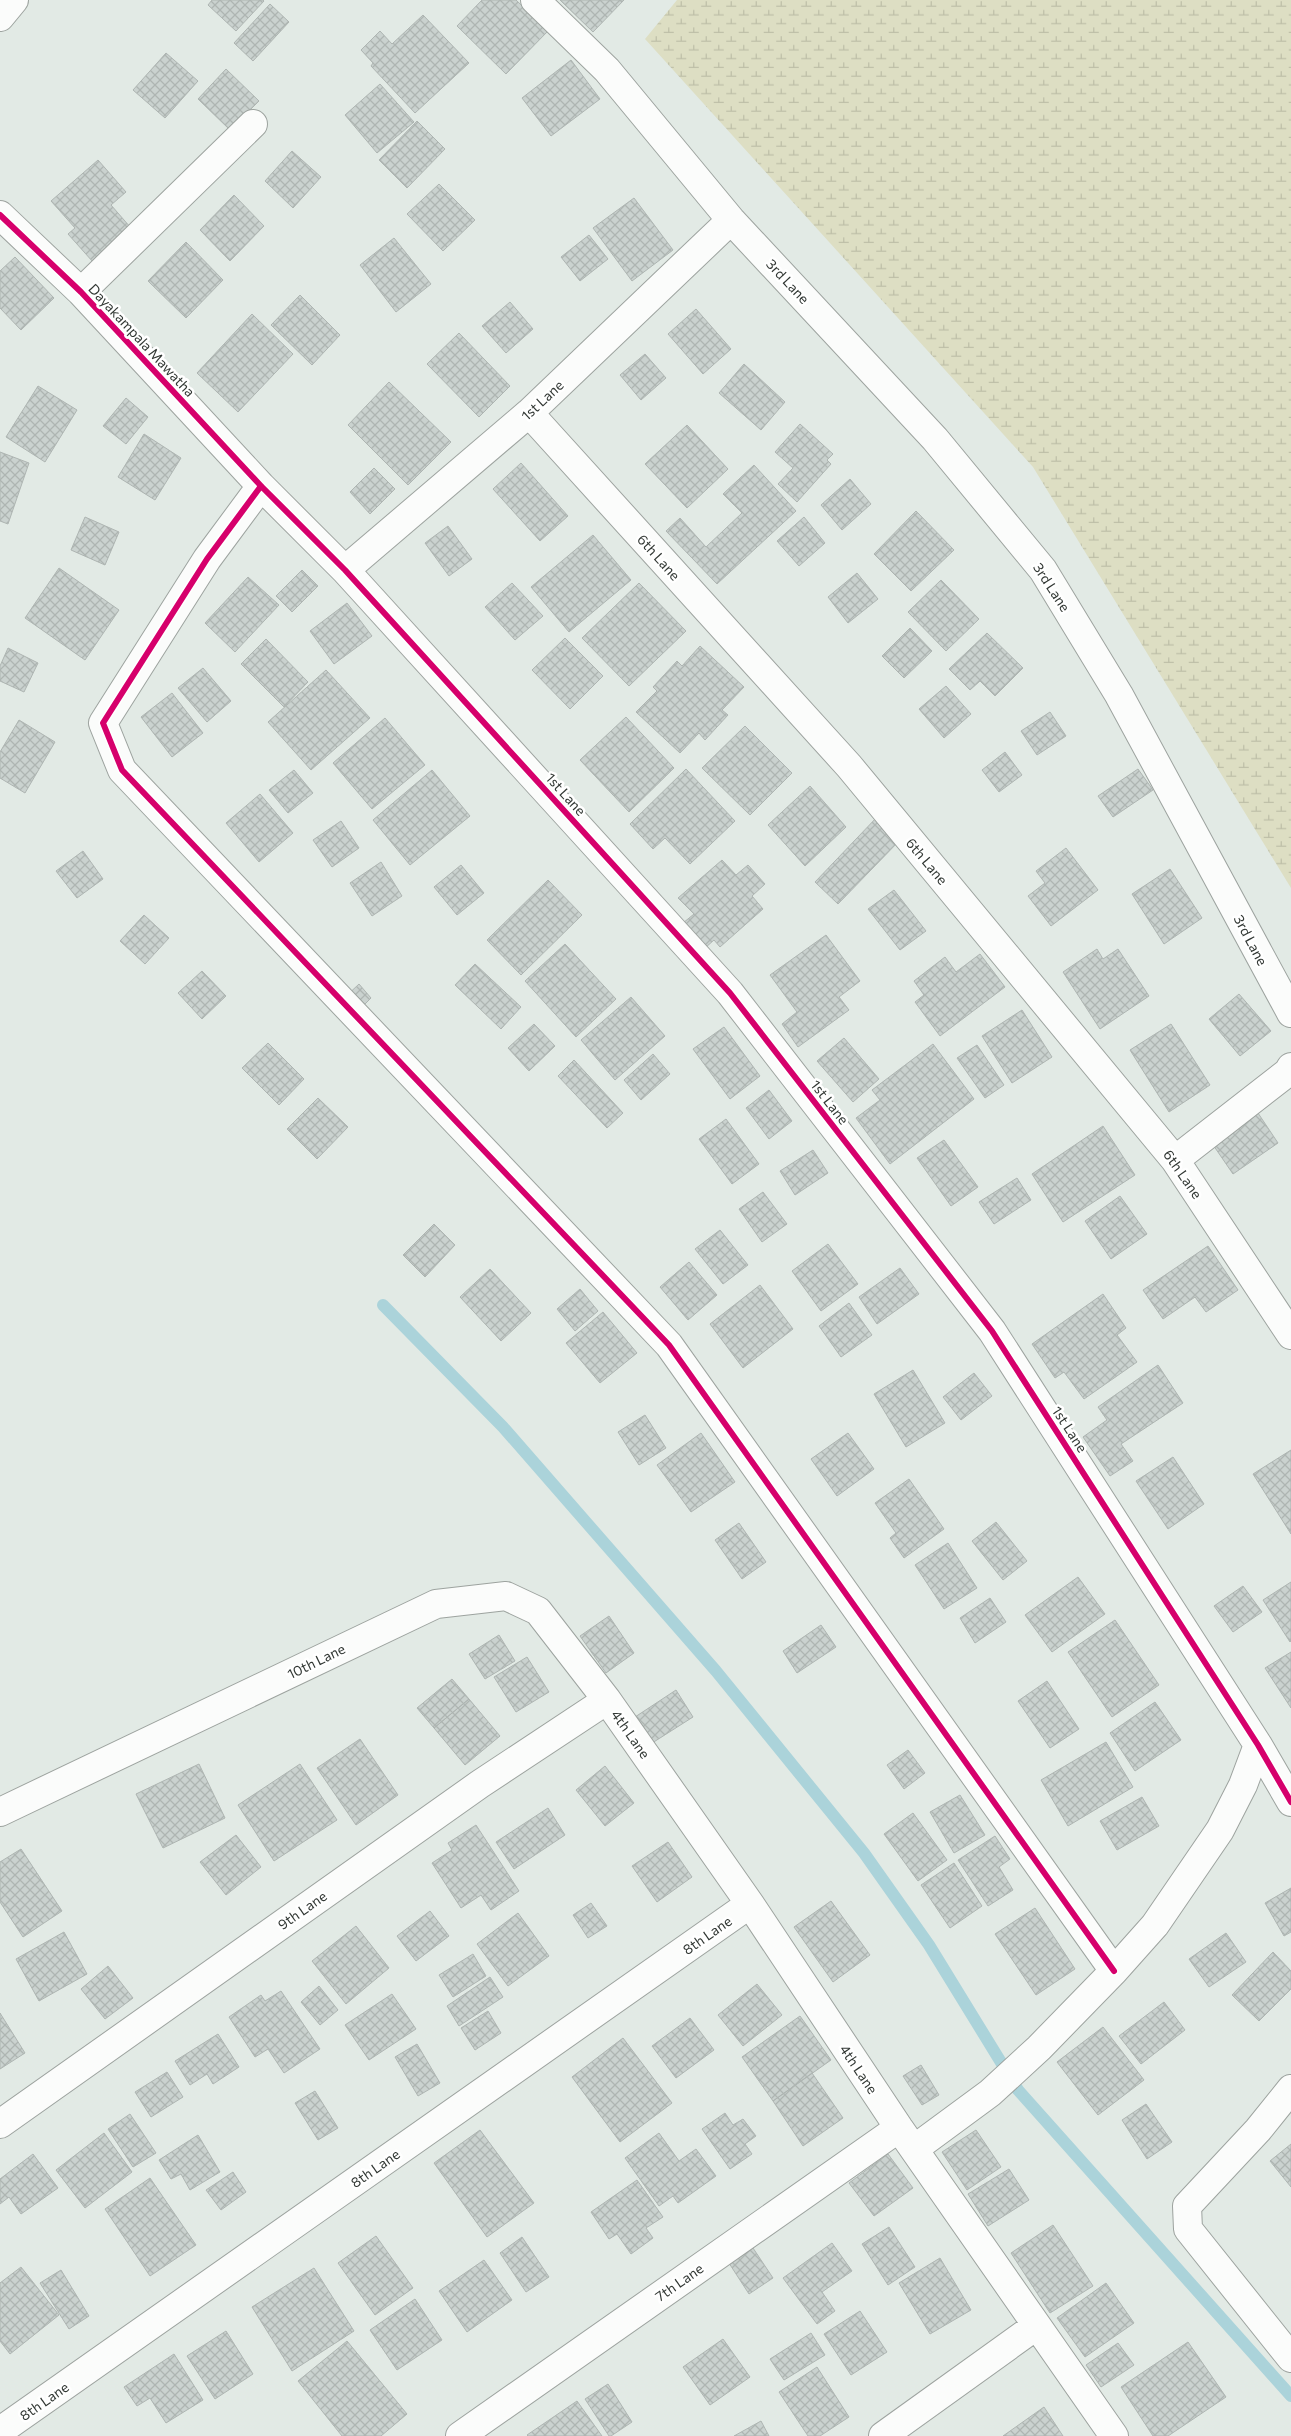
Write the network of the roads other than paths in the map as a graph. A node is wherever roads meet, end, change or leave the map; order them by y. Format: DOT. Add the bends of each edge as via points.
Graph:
graph roads {
  1 [pos="14,0"];
  2 [pos="535,0"];
  3 [pos="0,17"];
  4 [pos="254,124"];
  5 [pos="0,215"];
  6 [pos="731,220"];
  7 [pos="81,292"];
  8 [pos="529,413"];
  9 [pos="261,486"];
  10 [pos="345,570"];
  11 [pos="1291,1014"];
  12 [pos="1291,1067"];
  13 [pos="1175,1160"];
  14 [pos="1291,1335"];
  15 [pos="607,1700"];
  16 [pos="1258,1745"];
  17 [pos="1291,1802"];
  18 [pos="0,1812"];
  19 [pos="750,1904"];
  20 [pos="1114,1972"];
  21 [pos="1291,2089"];
  22 [pos="0,2124"];
  23 [pos="906,2138"];
  24 [pos="1036,2326"];
  25 [pos="1291,2358"];
  26 [pos="0,2431"];
  27 [pos="460,2436"];
  28 [pos="883,2436"];
  29 [pos="1114,2436"];
  1 -- 3 [label="main road"];
  2 -- 6 [label="main road, 3rd Lane" via="607,70"];
  4 -- 7 [label="main road"];
  5 -- 7 [label="main road, Dayakampala Mawatha"];
  6 -- 8 [label="main road, 1st Lane"];
  6 -- 11 [label="main road, 3rd Lane" via="936,439 1043,570 1119,694"];
  7 -- 9 [label="main road, Dayakampala Mawatha"];
  8 -- 10 [label="main road, 1st Lane"];
  8 -- 13 [label="main road, 6th Lane" via="849,766"];
  9 -- 10 [label="main road, 1st Lane"];
  9 -- 20 [label="main road" via="207,560 102,723 122,770 669,1345"];
  10 -- 16 [label="main road, 1st Lane" via="742,1009 992,1331"];
  12 -- 13 [label="main road"];
  13 -- 14 [label="main road, 6th Lane"];
  15 -- 18 [label="main road, 10th Lane" via="538,1612 506,1596 436,1604"];
  15 -- 19 [label="main road, 4th Lane"];
  15 -- 22 [label="main road, 9th Lane" via="480,1784"];
  16 -- 17 [label="main road, 1st Lane"];
  16 -- 20 [label="main road, 7th Lane" via="1220,1830 1155,1925"];
  19 -- 23 [label="main road, 4th Lane"];
  19 -- 26 [label="main road, 8th Lane"];
  20 -- 23 [label="main road, 7th Lane" via="990,2093"];
  21 -- 25 [label="main road" via="1258,2130 1187,2206 1188,2229"];
  23 -- 24 [label="main road, 4th Lane"];
  23 -- 27 [label="main road, 7th Lane"];
  24 -- 28 [label="main road"];
  24 -- 29 [label="main road, 4th Lane"];
}
